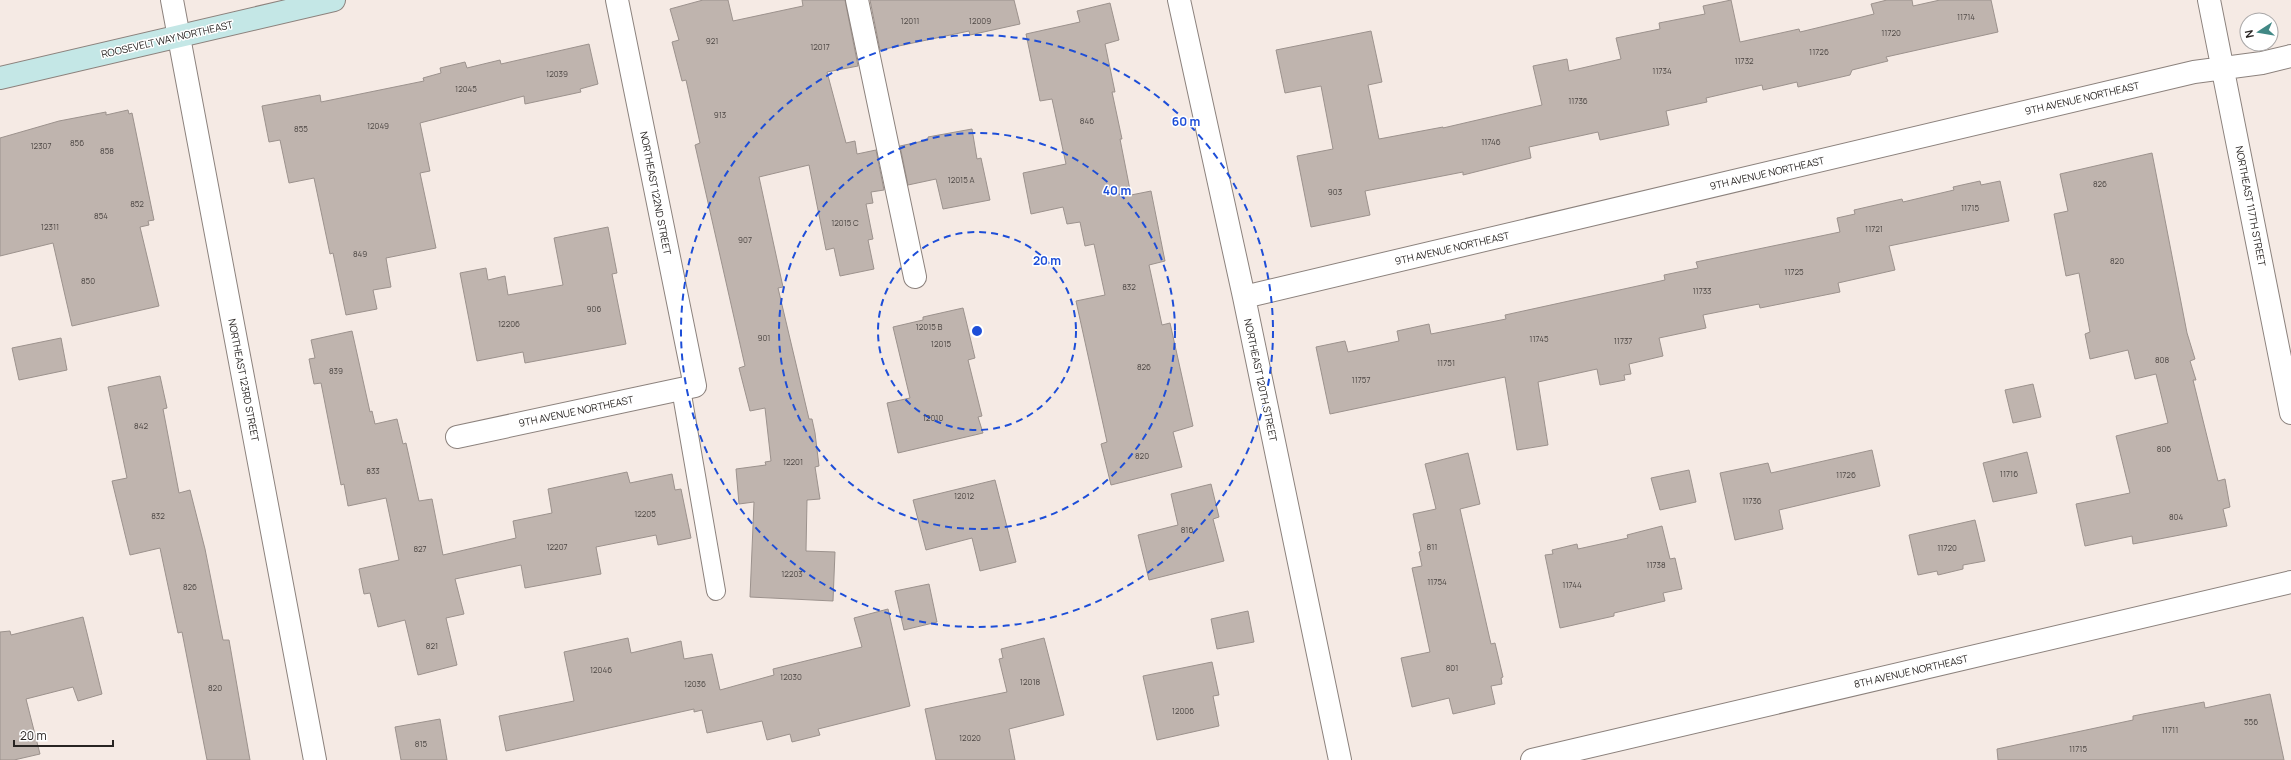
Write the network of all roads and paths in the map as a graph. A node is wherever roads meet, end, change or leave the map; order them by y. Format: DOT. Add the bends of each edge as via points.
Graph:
graph roads {
  1 [pos="172,0"];
  2 [pos="334,0"];
  3 [pos="617,0"];
  4 [pos="857,0"];
  5 [pos="1179,0"];
  6 [pos="2209,0"];
  7 [pos="180,37"];
  8 [pos="2291,56"];
  9 [pos="2224,68"];
  10 [pos="0,78"];
  11 [pos="915,277"];
  12 [pos="1244,298"];
  13 [pos="688,388"];
  14 [pos="2291,413"];
  15 [pos="457,437"];
  16 [pos="2291,582"];
  17 [pos="716,590"];
  18 [pos="315,760"];
  19 [pos="1340,760"];
  20 [pos="1532,760"];
  1 -- 7 [label="street, NORTHEAST 123RD STREET"];
  2 -- 7 [label="street, ROOSEVELT WAY NORTHEAST"];
  3 -- 13 [label="street, NORTHEAST 122ND STREET"];
  4 -- 11 [label="street"];
  5 -- 12 [label="street, NORTHEAST 120TH STREET"];
  6 -- 9 [label="street, NORTHEAST 117TH STREET"];
  7 -- 10 [label="street, ROOSEVELT WAY NORTHEAST"];
  7 -- 18 [label="street, NORTHEAST 123RD STREET"];
  8 -- 9 [label="street, 9TH AVENUE NORTHEAST"];
  9 -- 12 [label="street, 9TH AVENUE NORTHEAST" via="2194,72"];
  9 -- 14 [label="street, NORTHEAST 117TH STREET"];
  12 -- 19 [label="street, NORTHEAST 120TH STREET"];
  13 -- 15 [label="street, 9TH AVENUE NORTHEAST"];
  13 -- 17 [label="lane"];
  16 -- 20 [label="street, 8TH AVENUE NORTHEAST"];
}
